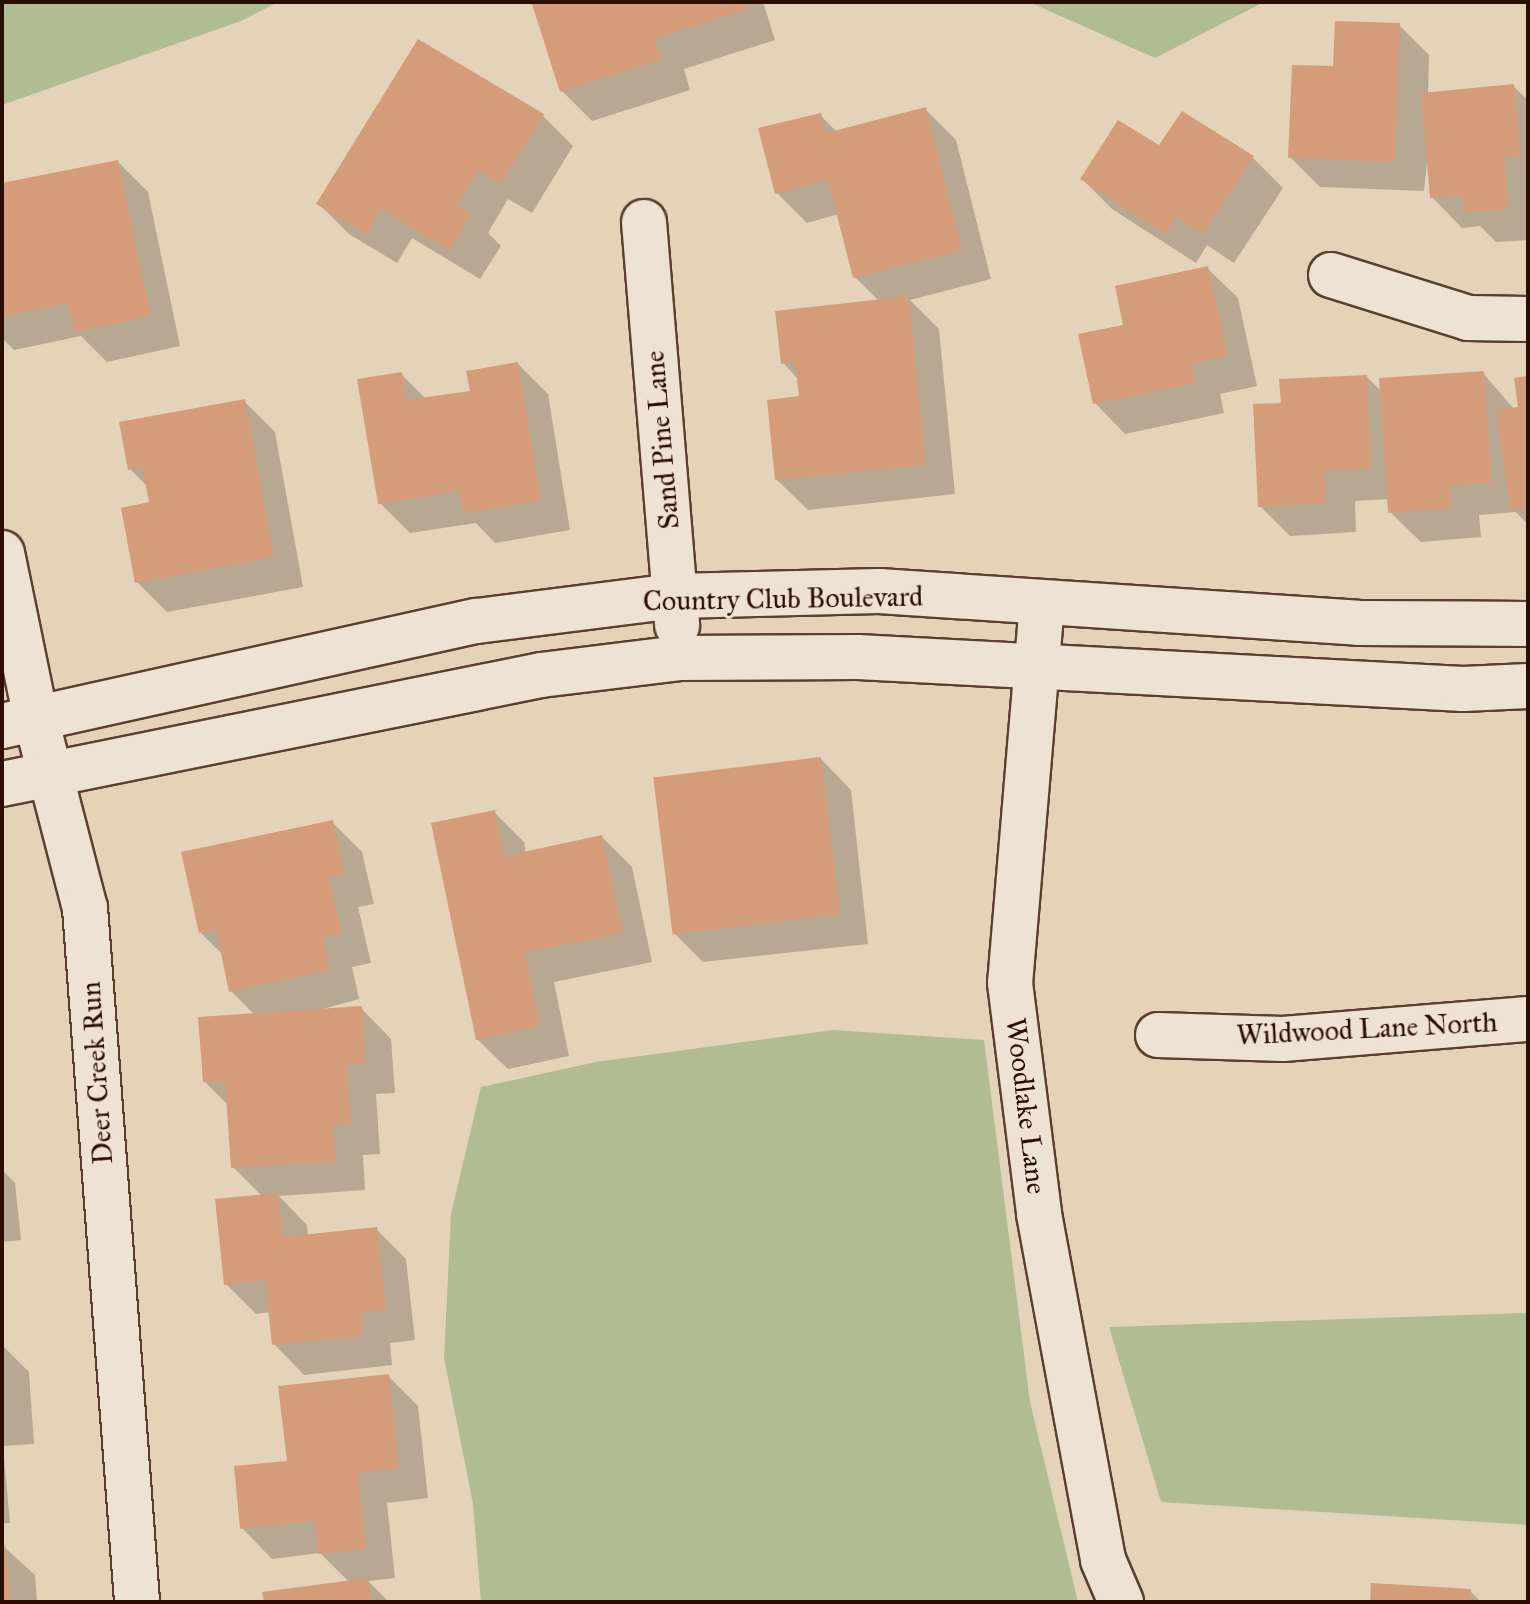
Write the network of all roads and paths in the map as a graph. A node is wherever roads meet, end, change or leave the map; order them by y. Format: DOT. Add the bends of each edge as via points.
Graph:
graph roads {
  1 [pos="644,222"];
  2 [pos="1331,275"];
  3 [pos="1528,319"];
  4 [pos="2,553"];
  5 [pos="675,596"];
  6 [pos="1042,603"];
  7 [pos="1528,624"];
  8 [pos="679,658"];
  9 [pos="1038,667"];
  10 [pos="1528,686"];
  11 [pos="19,723"];
  12 [pos="50,774"];
  13 [pos="2,784"];
  14 [pos="1528,1019"];
  15 [pos="1158,1035"];
  16 [pos="137,1602"];
  17 [pos="1121,1602"];
  1 -- 5 [label="street, Sand Pine Lane"];
  2 -- 3 [label="street" via="1468,318"];
  4 -- 11 [label="street, Deer Creek Run"];
  5 -- 6 [label="street, Country Club Boulevard" via="879,591"];
  5 -- 8 [label="street, Sand Pine Lane"];
  5 -- 11 [label="street, Country Club Boulevard" via="477,621"];
  6 -- 7 [label="street, Country Club Boulevard" via="1358,623"];
  6 -- 9 [label="street, Woodlake Lane"];
  8 -- 9 [label="street, Country Club Boulevard" via="858,657"];
  8 -- 12 [label="street, Country Club Boulevard" via="541,675"];
  9 -- 10 [label="street, Country Club Boulevard" via="1463,689"];
  9 -- 17 [label="street, Woodlake Lane" via="1010,983 1039,1214 1103,1560"];
  11 -- 12 [label="street, Deer Creek Run"];
  12 -- 13 [label="street, Country Club Boulevard"];
  12 -- 16 [label="street, Deer Creek Run" via="85,908"];
  14 -- 15 [label="street, Wildwood Lane North" via="1283,1039"];
}
